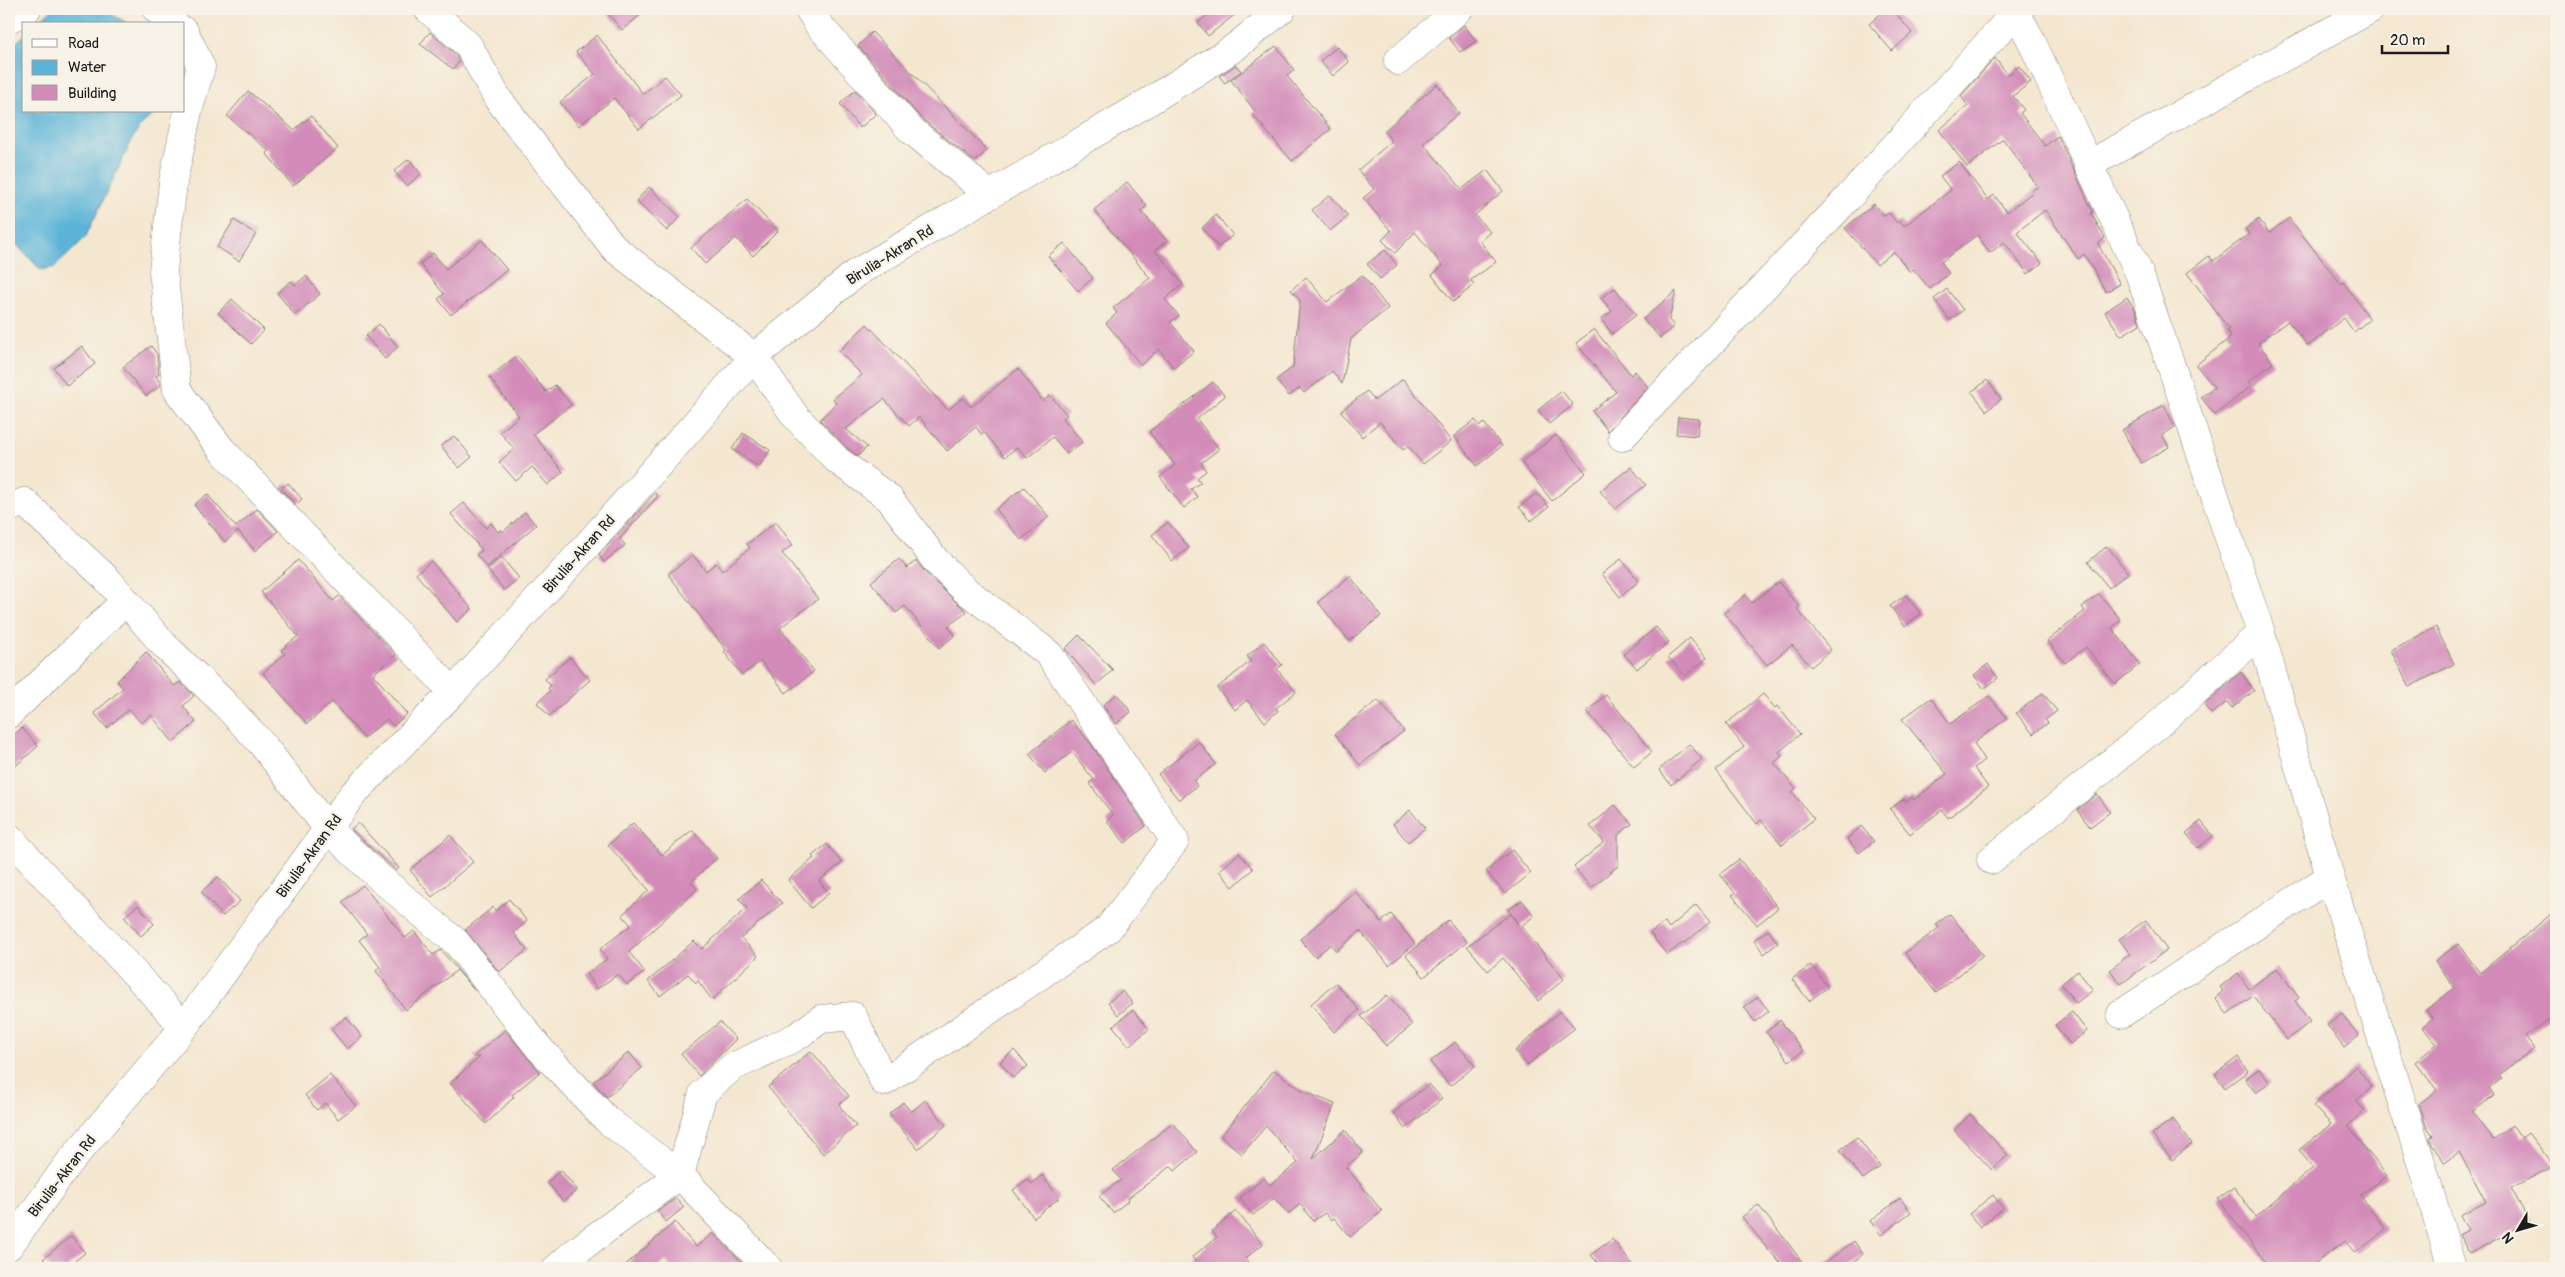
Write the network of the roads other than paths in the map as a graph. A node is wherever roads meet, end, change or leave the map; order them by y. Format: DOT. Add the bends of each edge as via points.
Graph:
graph roads {
  1 [pos="28,9"];
  2 [pos="156,9"];
  3 [pos="428,9"];
  4 [pos="809,9"];
  5 [pos="1282,9"];
  6 [pos="1459,9"];
  7 [pos="2371,9"];
  8 [pos="2015,11"];
  9 [pos="9,19"];
  10 [pos="172,22"];
  11 [pos="185,33"];
  12 [pos="1398,61"];
  13 [pos="2088,165"];
  14 [pos="990,195"];
  15 [pos="754,358"];
  16 [pos="1622,437"];
  17 [pos="9,508"];
  18 [pos="125,600"];
  19 [pos="2261,633"];
  20 [pos="453,692"];
  21 [pos="9,714"];
  22 [pos="329,830"];
  23 [pos="9,837"];
  24 [pos="1991,860"];
  25 [pos="2330,877"];
  26 [pos="2121,1014"];
  27 [pos="184,1027"];
  28 [pos="680,1175"];
  29 [pos="9,1246"];
  30 [pos="557,1268"];
  31 [pos="768,1268"];
  32 [pos="2452,1268"];
  1 -- 9 [label="street"];
  2 -- 10 [label="street"];
  3 -- 15 [label="street" via="468,45 498,99 615,249"];
  4 -- 14 [label="street" via="818,24 910,128"];
  5 -- 14 [label="street, Birulia-Akran Rd" via="1234,48"];
  6 -- 12 [label="street"];
  7 -- 13 [label="street"];
  8 -- 13 [label="street"];
  8 -- 16 [label="street" via="1847,199"];
  11 -- 20 [label="street" via="201,67 173,182 163,271 177,390 221,449"];
  13 -- 19 [label="street" via="2139,273"];
  14 -- 15 [label="street, Birulia-Akran Rd" via="856,273"];
  15 -- 20 [label="street, Birulia-Akran Rd"];
  15 -- 28 [label="street" via="795,416 837,460 889,498 936,562 964,589 1049,654 1175,841 1108,929 884,1082 853,1016 822,1019 796,1037 731,1068 702,1093"];
  17 -- 18 [label="street" via="24,502 106,578"];
  18 -- 21 [label="street"];
  18 -- 22 [label="street" via="164,645 262,744"];
  19 -- 24 [label="street" via="2160,723"];
  19 -- 25 [label="street"];
  20 -- 22 [label="street, Birulia-Akran Rd" via="353,794"];
  22 -- 27 [label="street, Birulia-Akran Rd"];
  22 -- 28 [label="street" via="457,943 539,1048 608,1120"];
  23 -- 27 [label="street"];
  25 -- 26 [label="street"];
  25 -- 32 [label="street"];
  27 -- 29 [label="street, Birulia-Akran Rd" via="69,1163"];
  28 -- 30 [label="street"];
  28 -- 31 [label="street"];
}
